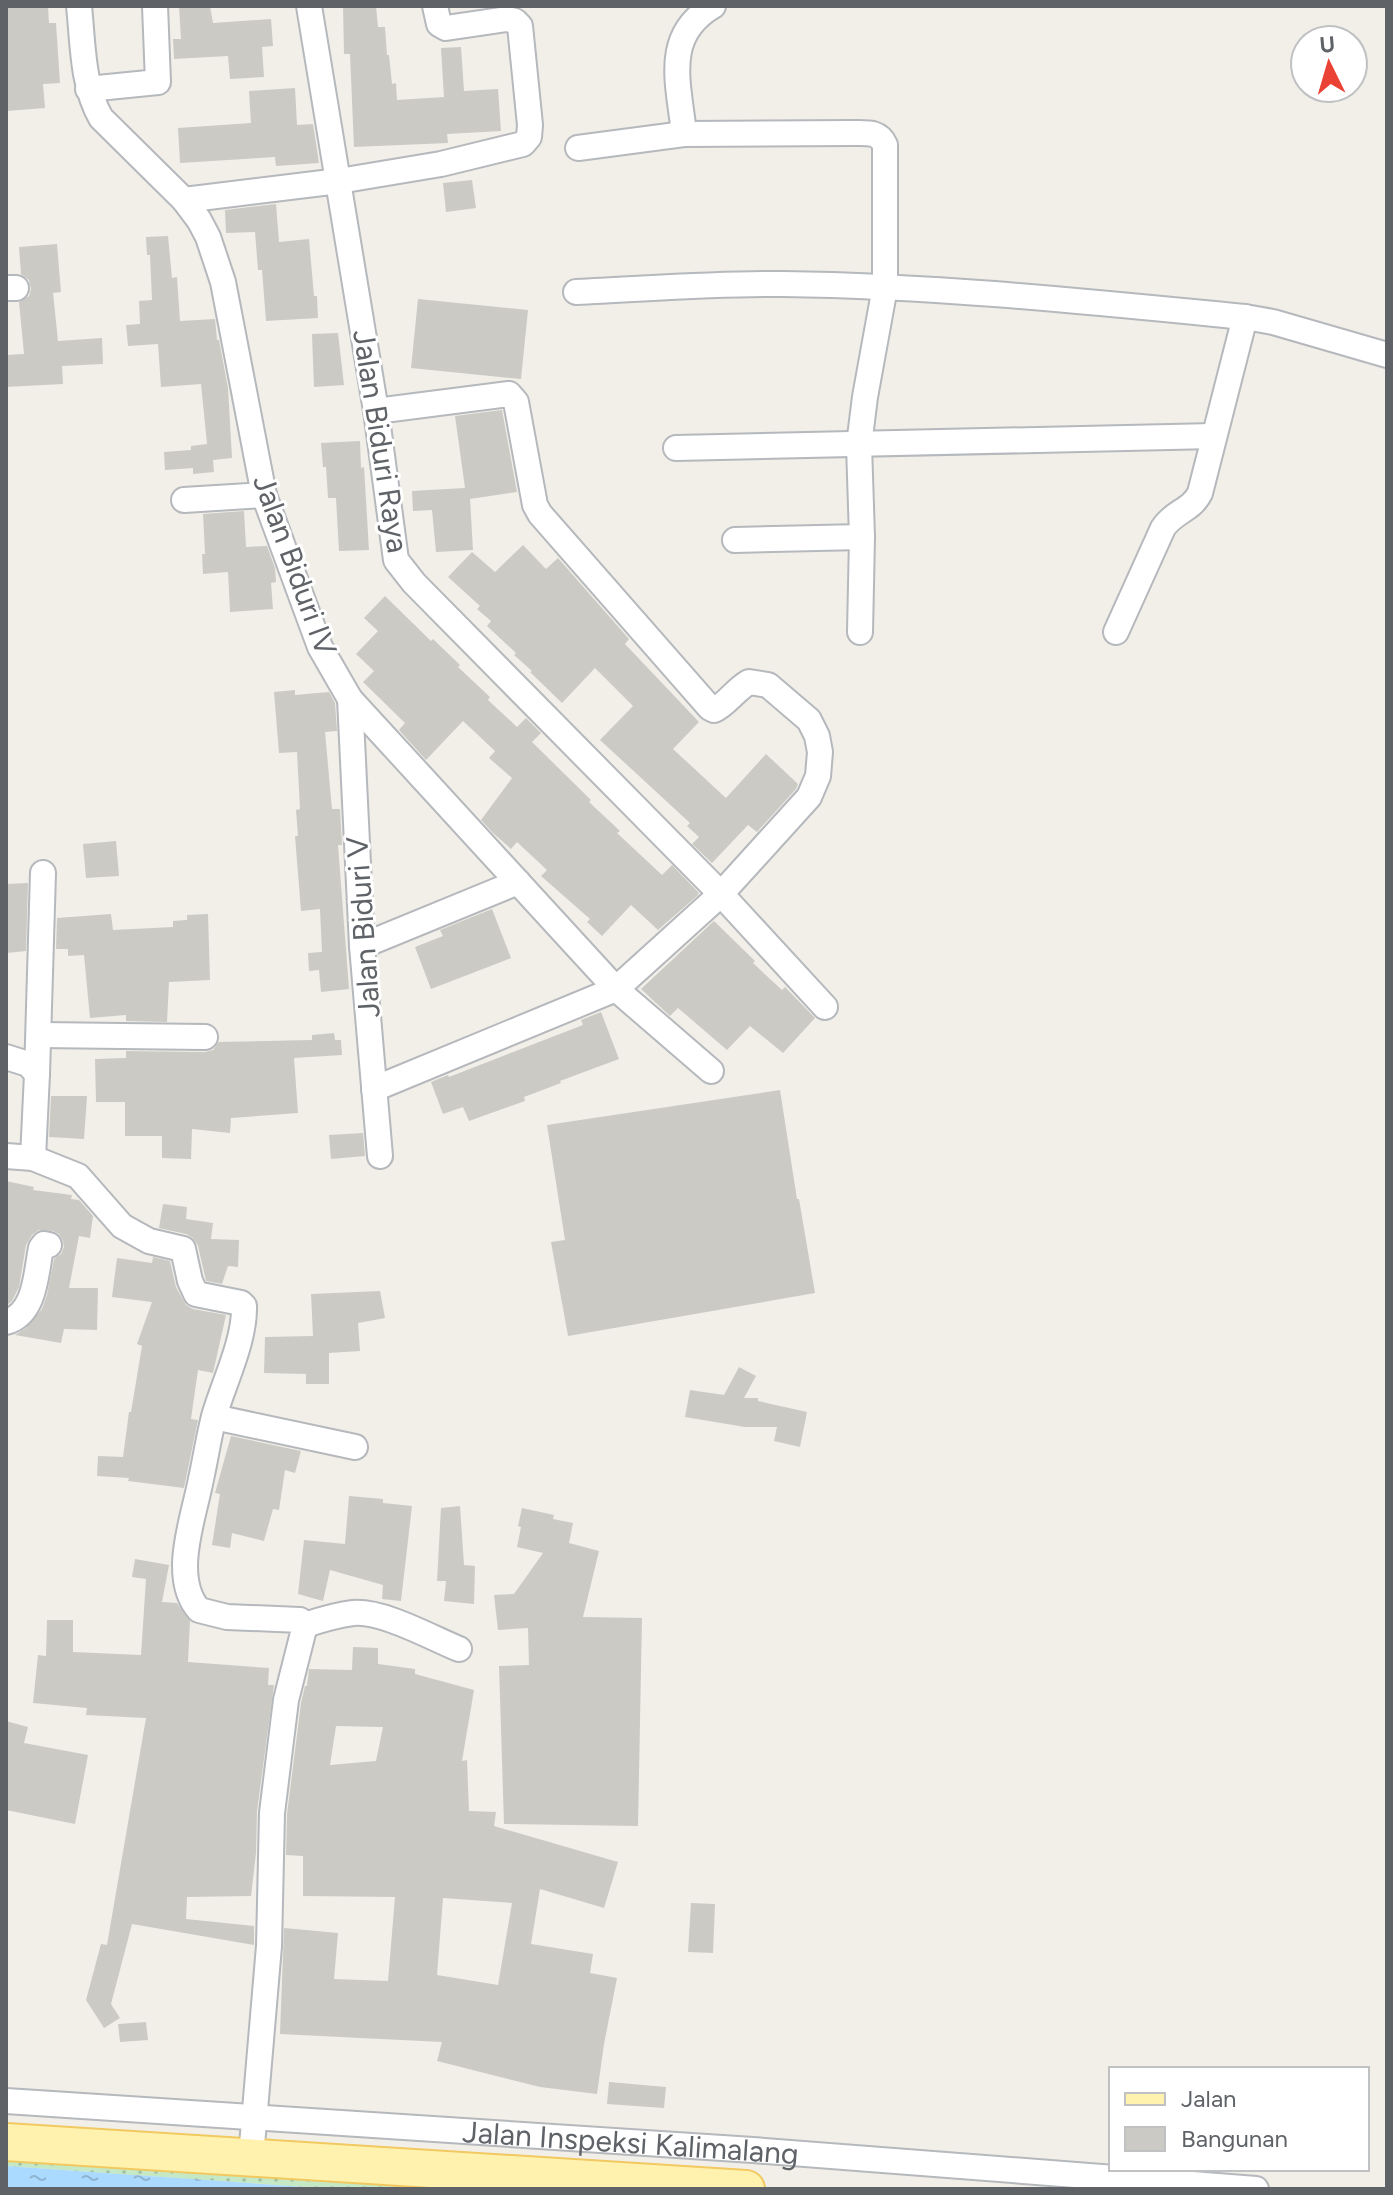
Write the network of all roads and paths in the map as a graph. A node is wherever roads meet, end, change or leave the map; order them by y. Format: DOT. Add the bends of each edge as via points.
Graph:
graph roads {
  1 [pos="79,6"];
  2 [pos="155,6"];
  3 [pos="309,6"];
  4 [pos="435,6"];
  5 [pos="713,6"];
  6 [pos="88,89"];
  7 [pos="684,134"];
  8 [pos="578,148"];
  9 [pos="339,181"];
  10 [pos="184,200"];
  11 [pos="885,287"];
  12 [pos="576,292"];
  13 [pos="1245,317"];
  14 [pos="1387,355"];
  15 [pos="376,411"];
  16 [pos="1214,436"];
  17 [pos="859,445"];
  18 [pos="676,448"];
  19 [pos="264,495"];
  20 [pos="184,500"];
  21 [pos="862,537"];
  22 [pos="735,540"];
  23 [pos="860,632"];
  24 [pos="1116,632"];
  25 [pos="350,699"];
  26 [pos="43,873"];
  27 [pos="518,882"];
  28 [pos="721,894"];
  29 [pos="362,946"];
  30 [pos="616,989"];
  31 [pos="825,1007"];
  32 [pos="40,1035"];
  33 [pos="205,1037"];
  34 [pos="6,1057"];
  35 [pos="711,1071"];
  36 [pos="37,1074"];
  37 [pos="374,1089"];
  38 [pos="6,1156"];
  39 [pos="380,1156"];
  40 [pos="33,1158"];
  41 [pos="49,1245"];
  42 [pos="6,1322"];
  43 [pos="214,1417"];
  44 [pos="355,1447"];
  45 [pos="305,1625"];
  46 [pos="459,1649"];
  47 [pos="6,2101"];
  48 [pos="254,2118"];
  49 [pos="6,2142"];
  50 [pos="251,2157"];
  51 [pos="746,2189"];
  52 [pos="1256,2189"];
  1 -- 6 [label="street, Jalan Biduri IV"];
  2 -- 6 [label="street" via="158,82"];
  3 -- 9 [label="street, Jalan Biduri Raya"];
  4 -- 9 [label="street" via="439,24 446,28 507,19 520,26 529,137 523,144 441,164"];
  5 -- 7 [label="street" via="684,33 677,55"];
  6 -- 10 [label="street, Jalan Biduri IV" via="101,118"];
  7 -- 8 [label="street"];
  7 -- 11 [label="street" via="875,133 885,145"];
  9 -- 10 [label="street"];
  9 -- 15 [label="street, Jalan Biduri Raya"];
  10 -- 19 [label="street, Jalan Biduri IV" via="208,237 223,282"];
  11 -- 12 [label="street" via="706,285"];
  11 -- 13 [label="street"];
  11 -- 17 [label="street"];
  13 -- 14 [label="street"];
  13 -- 16 [label="street"];
  15 -- 28 [label="street, Jalan Biduri Raya" via="396,560"];
  15 -- 28 [label="street" via="509,394 516,402 540,514 710,708 719,709 749,682 768,685 809,720 820,752 809,797"];
  16 -- 17 [label="street"];
  16 -- 24 [label="street" via="1200,493 1163,528"];
  17 -- 18 [label="street"];
  17 -- 21 [label="street"];
  19 -- 20 [label="street"];
  19 -- 25 [label="street, Jalan Biduri IV" via="320,647"];
  21 -- 22 [label="street"];
  21 -- 23 [label="street"];
  25 -- 27 [label="street, Jalan Biduri IV"];
  25 -- 29 [label="street, Jalan Biduri V"];
  26 -- 32 [label="street"];
  27 -- 29 [label="street"];
  27 -- 30 [label="street, Jalan Biduri IV"];
  28 -- 30 [label="street"];
  28 -- 31 [label="street, Jalan Biduri Raya"];
  29 -- 37 [label="street, Jalan Biduri V"];
  30 -- 35 [label="street, Jalan Biduri IV"];
  30 -- 37 [label="street"];
  32 -- 33 [label="street"];
  32 -- 36 [label="street"];
  34 -- 36 [label="street" via="28,1064"];
  36 -- 40 [label="street"];
  37 -- 39 [label="street, Jalan Biduri V"];
  38 -- 40 [label="street"];
  40 -- 43 [label="street" via="78,1176 122,1226 149,1241 183,1249 196,1294 244,1306"];
  41 -- 42 [label="street" via="41,1248 26,1307"];
  43 -- 44 [label="street"];
  43 -- 45 [label="street" via="187,1544 185,1572 194,1604 227,1617 300,1620"];
  45 -- 46 [label="street" via="368,1613"];
  45 -- 48 [label="street" via="286,1700 272,1813 269,1946"];
  47 -- 48 [label="street, Jalan Inspeksi Kalimalang"];
  48 -- 50 [label="street"];
  48 -- 52 [label="street, Jalan Inspeksi Kalimalang"];
  49 -- 50 [label="main road, Jalan Inspeksi Kalimalang"];
  50 -- 51 [label="main road, Jalan Inspeksi Kalimalang"];
}
